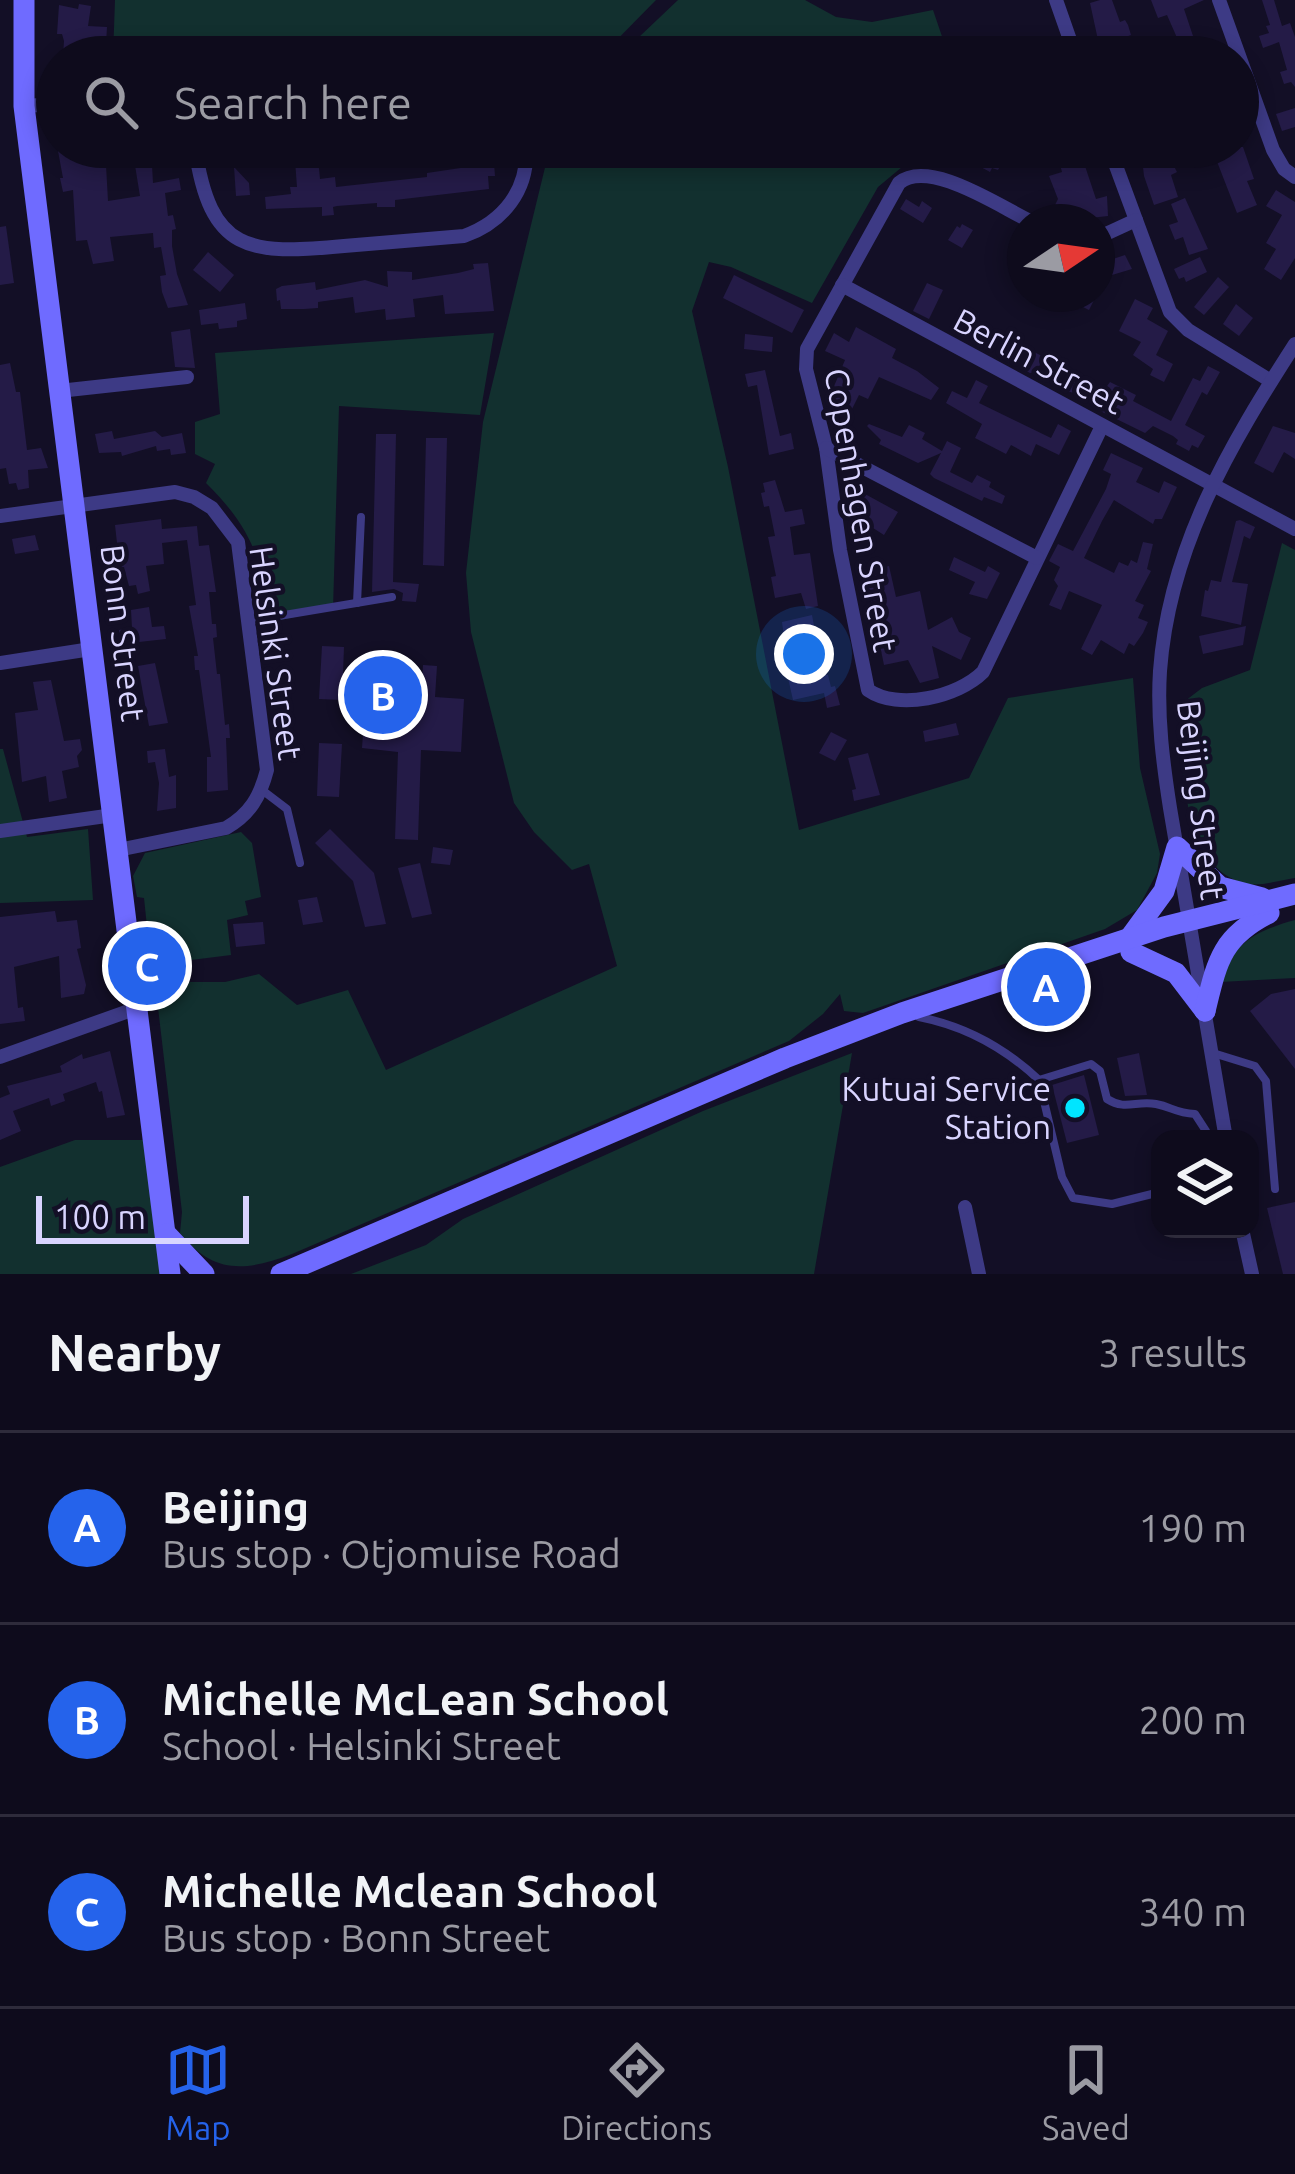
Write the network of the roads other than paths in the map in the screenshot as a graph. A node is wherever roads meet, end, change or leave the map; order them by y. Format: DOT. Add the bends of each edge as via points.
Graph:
graph roads {
  1 [pos="24,0"];
  2 [pos="1056,0"];
  3 [pos="1219,0"];
  4 [pos="1069,36"];
  5 [pos="1232,36"];
  6 [pos="36,105"];
  7 [pos="24,106"];
  8 [pos="1259,111"];
  9 [pos="200,168"];
  10 [pos="524,168"];
  11 [pos="1117,168"];
  12 [pos="1295,177"];
  13 [pos="1007,210"];
  14 [pos="1136,220"];
  15 [pos="1115,230"];
  16 [pos="842,285"];
  17 [pos="1295,344"];
  18 [pos="187,377"];
  19 [pos="1271,381"];
  20 [pos="59,391"];
  21 [pos="1102,426"];
  22 [pos="826,448"];
  23 [pos="1211,485"];
  24 [pos="74,504"];
  25 [pos="0,516"];
  26 [pos="361,517"];
  27 [pos="1295,529"];
  28 [pos="1037,557"];
  29 [pos="392,597"];
  30 [pos="357,603"];
  31 [pos="248,622"];
  32 [pos="91,649"];
  33 [pos="0,663"];
  34 [pos="262,790"];
  35 [pos="113,815"];
  36 [pos="0,831"];
  37 [pos="1177,847"];
  38 [pos="118,850"];
  39 [pos="300,862"];
  40 [pos="1283,903"];
  41 [pos="1191,927"];
  42 [pos="1130,946"];
  43 [pos="137,1008"];
  44 [pos="1205,1011"];
  45 [pos="919,1017"];
  46 [pos="869,1028"];
  47 [pos="1212,1053"];
  48 [pos="0,1057"];
  49 [pos="1040,1080"];
  50 [pos="1205,1130"];
  51 [pos="1225,1130"];
  52 [pos="1275,1189"];
  53 [pos="1151,1194"];
  54 [pos="965,1207"];
  55 [pos="426,1214"];
  56 [pos="166,1234"];
  57 [pos="1244,1238"];
  58 [pos="166,1274"];
  59 [pos="204,1274"];
  60 [pos="281,1274"];
  61 [pos="309,1274"];
  62 [pos="980,1274"];
  63 [pos="1252,1274"];
  1 -- 7 [label="main road, Bonn Street"];
  2 -- 4 [label="street"];
  3 -- 5 [label="street"];
  6 -- 7 [label="street"];
  7 -- 20 [label="main road, Bonn Street"];
  8 -- 12 [label="street" via="1273,150"];
  9 -- 10 [label="street" via="218,221 247,243 279,252 464,236 511,204"];
  11 -- 14 [label="street"];
  13 -- 16 [label="street, Copenhagen Street" via="933,174 908,176"];
  14 -- 15 [label="street"];
  14 -- 19 [label="street" via="1178,322"];
  16 -- 21 [label="street, Berlin Street"];
  16 -- 22 [label="street, Copenhagen Street" via="806,358"];
  17 -- 19 [label="street, Beijing Street"];
  18 -- 20 [label="street"];
  19 -- 23 [label="street, Beijing Street"];
  20 -- 24 [label="main road, Bonn Street"];
  21 -- 23 [label="street, Berlin Street"];
  21 -- 28 [label="street, Copenhagen Street"];
  22 -- 28 [label="street"];
  22 -- 28 [label="street, Copenhagen Street" via="864,683 877,697 898,701 972,683"];
  23 -- 27 [label="street, Berlin Street"];
  23 -- 37 [label="street, Beijing Street" via="1177,576 1160,674"];
  24 -- 25 [label="street, Helsinki Street"];
  24 -- 31 [label="street, Helsinki Street" via="176,492 212,508 238,542"];
  24 -- 32 [label="main road, Bonn Street"];
  26 -- 30 [label="lane"];
  29 -- 30 [label="lane"];
  30 -- 31 [label="lane"];
  31 -- 34 [label="street, Helsinki Street" via="267,770"];
  32 -- 33 [label="street"];
  32 -- 35 [label="main road, Bonn Street"];
  34 -- 38 [label="street, Helsinki Street" via="226,828"];
  34 -- 39 [label="lane" via="287,809"];
  35 -- 36 [label="street"];
  35 -- 38 [label="main road, Bonn Street"];
  37 -- 40 [label="main road" via="1220,887"];
  37 -- 41 [label="street, Beijing Street"];
  37 -- 42 [label="main road" via="1164,891"];
  38 -- 43 [label="main road, Bonn Street"];
  40 -- 41 [label="main road"];
  40 -- 44 [label="main road" via="1219,956"];
  41 -- 42 [label="main road"];
  41 -- 44 [label="street, Beijing Street"];
  42 -- 44 [label="main road" via="1176,973"];
  42 -- 45 [label="main road"];
  42 -- 46 [label="main road"];
  43 -- 48 [label="street"];
  43 -- 56 [label="main road, Bonn Street"];
  44 -- 47 [label="street, Beijing Street"];
  45 -- 46 [label="main road"];
  45 -- 49 [label="lane" via="980,1039"];
  46 -- 55 [label="main road"];
  47 -- 51 [label="street, Beijing Street"];
  47 -- 52 [label="lane" via="1255,1066 1266,1081"];
  49 -- 50 [label="lane" via="1091,1064 1107,1099 1120,1107 1155,1104 1195,1114"];
  49 -- 53 [label="lane" via="1073,1198 1112,1204"];
  54 -- 62 [label="street"];
  55 -- 60 [label="main road"];
  55 -- 61 [label="main road"];
  56 -- 58 [label="main road, Bonn Street"];
  56 -- 59 [label="main road"];
  57 -- 63 [label="street"];
}
